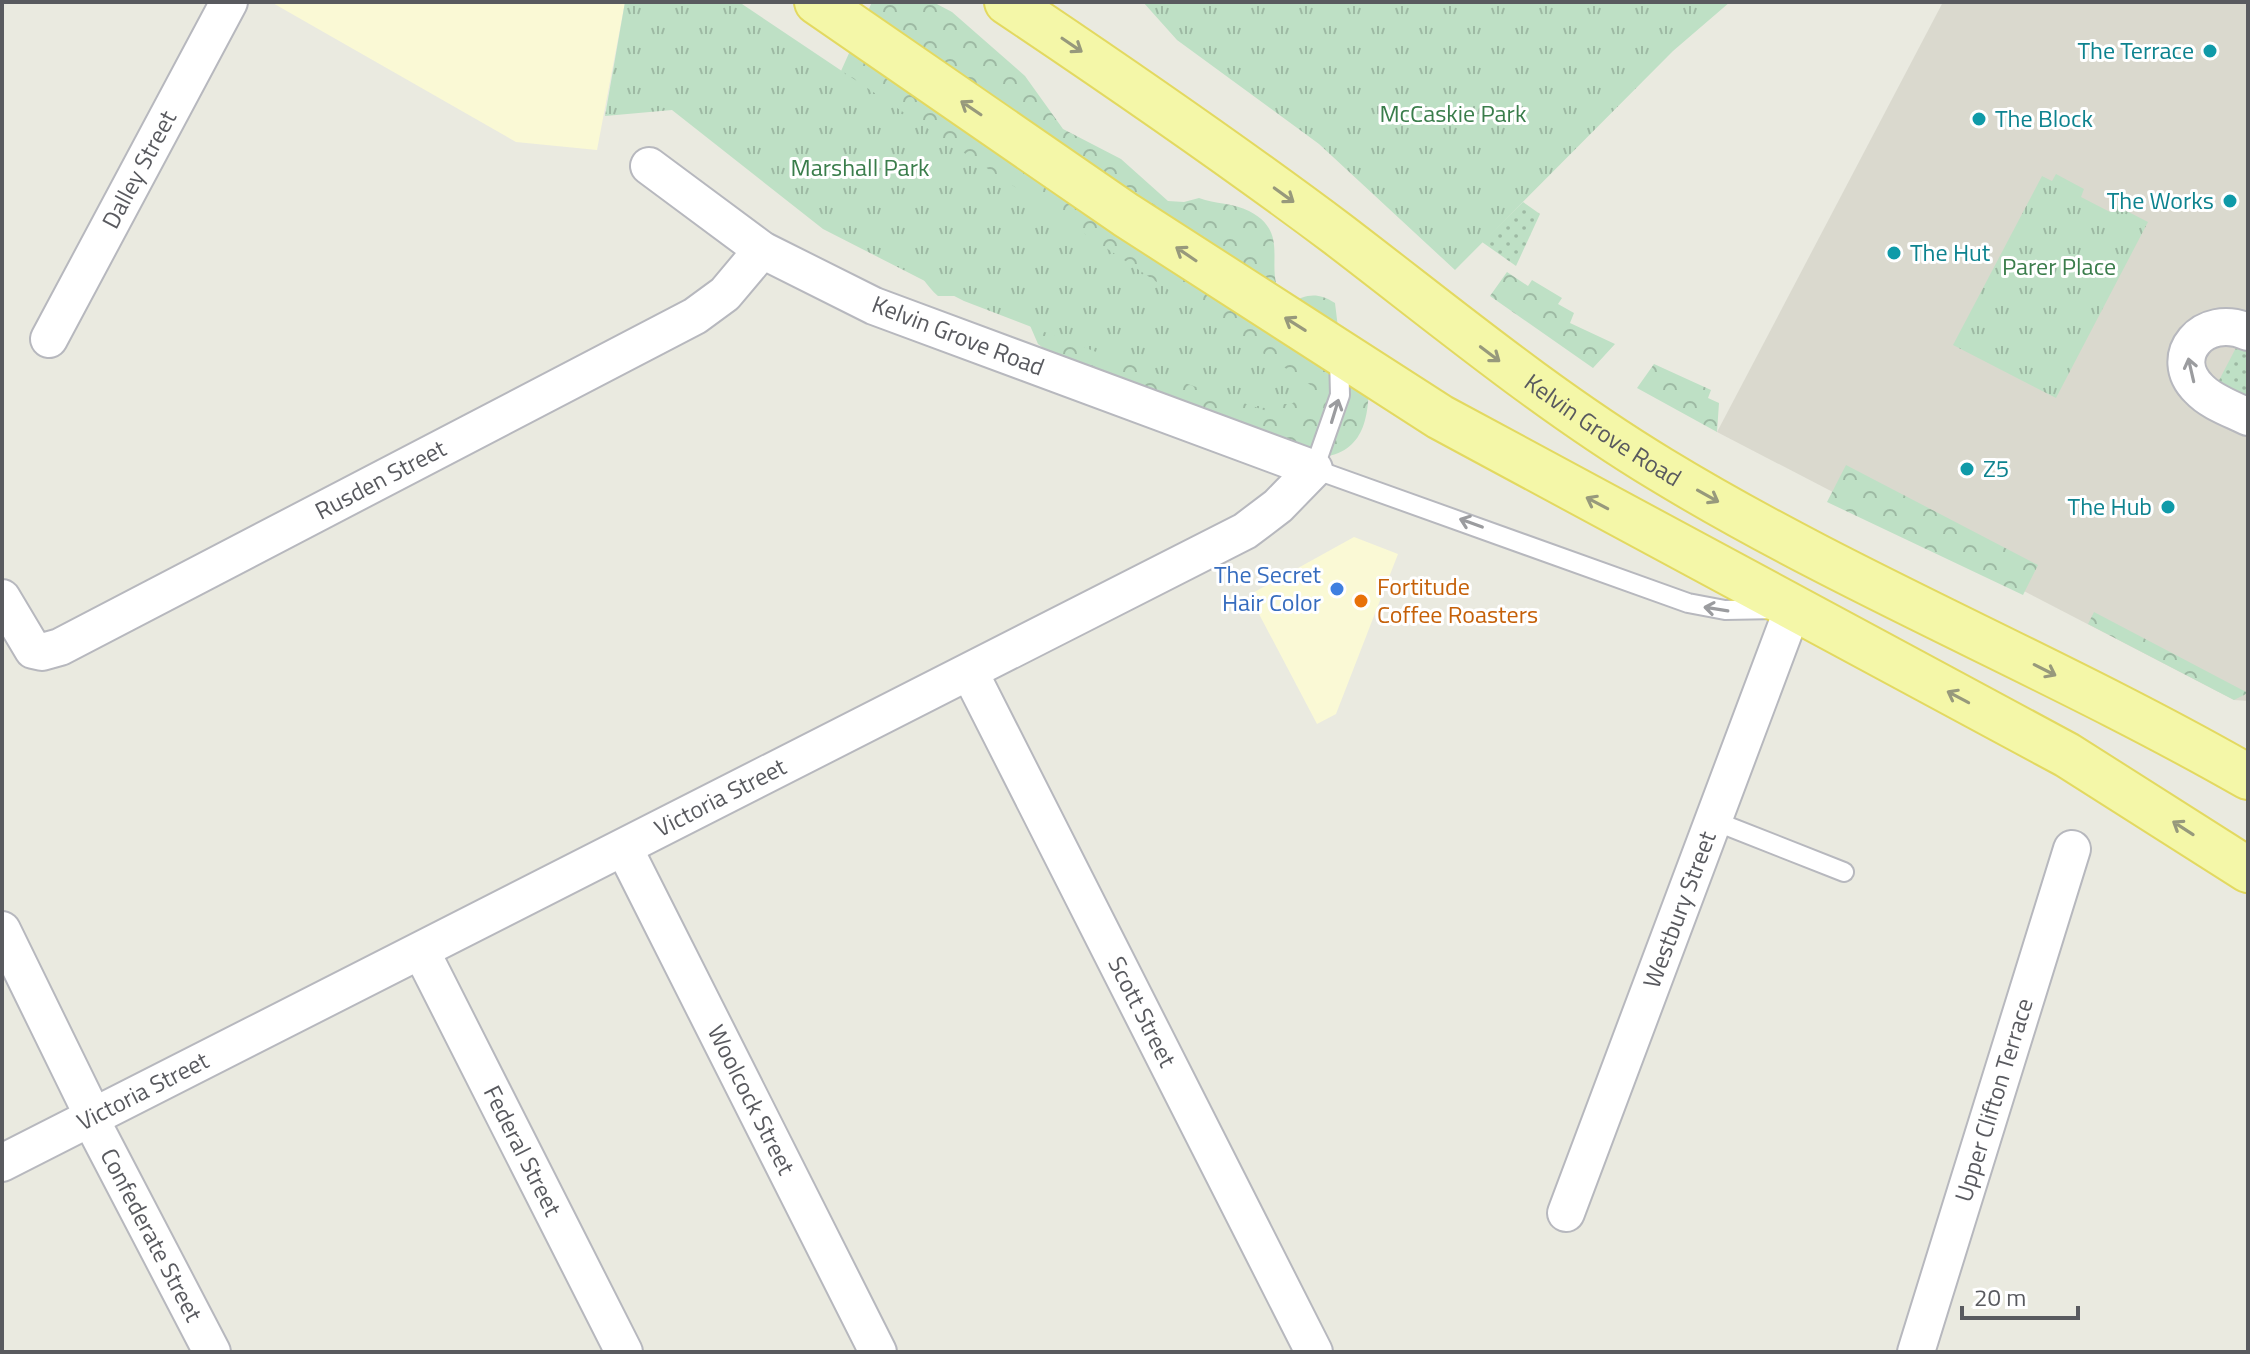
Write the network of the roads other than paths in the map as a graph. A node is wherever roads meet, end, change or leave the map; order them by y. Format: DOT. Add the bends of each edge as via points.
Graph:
graph roads {
  1 [pos="229,2"];
  2 [pos="817,2"];
  3 [pos="1007,2"];
  4 [pos="649,166"];
  5 [pos="762,250"];
  6 [pos="2248,332"];
  7 [pos="49,339"];
  8 [pos="1338,351"];
  9 [pos="2248,417"];
  10 [pos="1314,469"];
  11 [pos="2,598"];
  12 [pos="1793,608"];
  13 [pos="970,673"];
  14 [pos="2248,777"];
  15 [pos="1712,820"];
  16 [pos="624,848"];
  17 [pos="2072,849"];
  18 [pos="2248,870"];
  19 [pos="1844,872"];
  20 [pos="2,930"];
  21 [pos="421,951"];
  22 [pos="92,1117"];
  23 [pos="2,1163"];
  24 [pos="1566,1213"];
  25 [pos="212,1352"];
  26 [pos="624,1352"];
  27 [pos="878,1352"];
  28 [pos="1314,1352"];
  29 [pos="1916,1352"];
  1 -- 7 [label="street, Dalley Street"];
  8 -- 2 [label="main road, one-way" via="1126,215"];
  3 -- 14 [label="main road, Kelvin Grove Road, one-way" via="1266,182 1552,399 1661,470"];
  4 -- 5 [label="street, Kelvin Grove Road"];
  5 -- 10 [label="street, Kelvin Grove Road" via="911,320"];
  5 -- 11 [label="street, Rusden Street" via="725,294 695,316 60,647 33,650"];
  9 -- 6 [label="street, one-way" via="2200,390 2188,369 2191,345 2209,328 2221,325"];
  10 -- 8 [label="lane, Victoria Street, one-way" via="1340,395"];
  12 -- 8 [label="main road, one-way" via="1440,417"];
  12 -- 10 [label="lane, Kelvin Grove Road, one-way" via="1746,612 1688,603"];
  10 -- 13 [label="street, Victoria Street" via="1269,515 1245,531"];
  12 -- 15 [label="street, Westbury Street"];
  18 -- 12 [label="main road, one-way" via="2067,755"];
  13 -- 16 [label="street, Victoria Street"];
  13 -- 28 [label="street, Scott Street"];
  15 -- 19 [label="lane"];
  15 -- 24 [label="street, Westbury Street"];
  16 -- 21 [label="street, Victoria Street"];
  16 -- 27 [label="street, Woolcock Street"];
  17 -- 29 [label="street, Upper Clifton Terrace"];
  20 -- 22 [label="street, Confederate Street"];
  21 -- 22 [label="street, Victoria Street"];
  21 -- 26 [label="street, Federal Street"];
  22 -- 23 [label="street, Victoria Street"];
  22 -- 25 [label="street, Confederate Street"];
}
